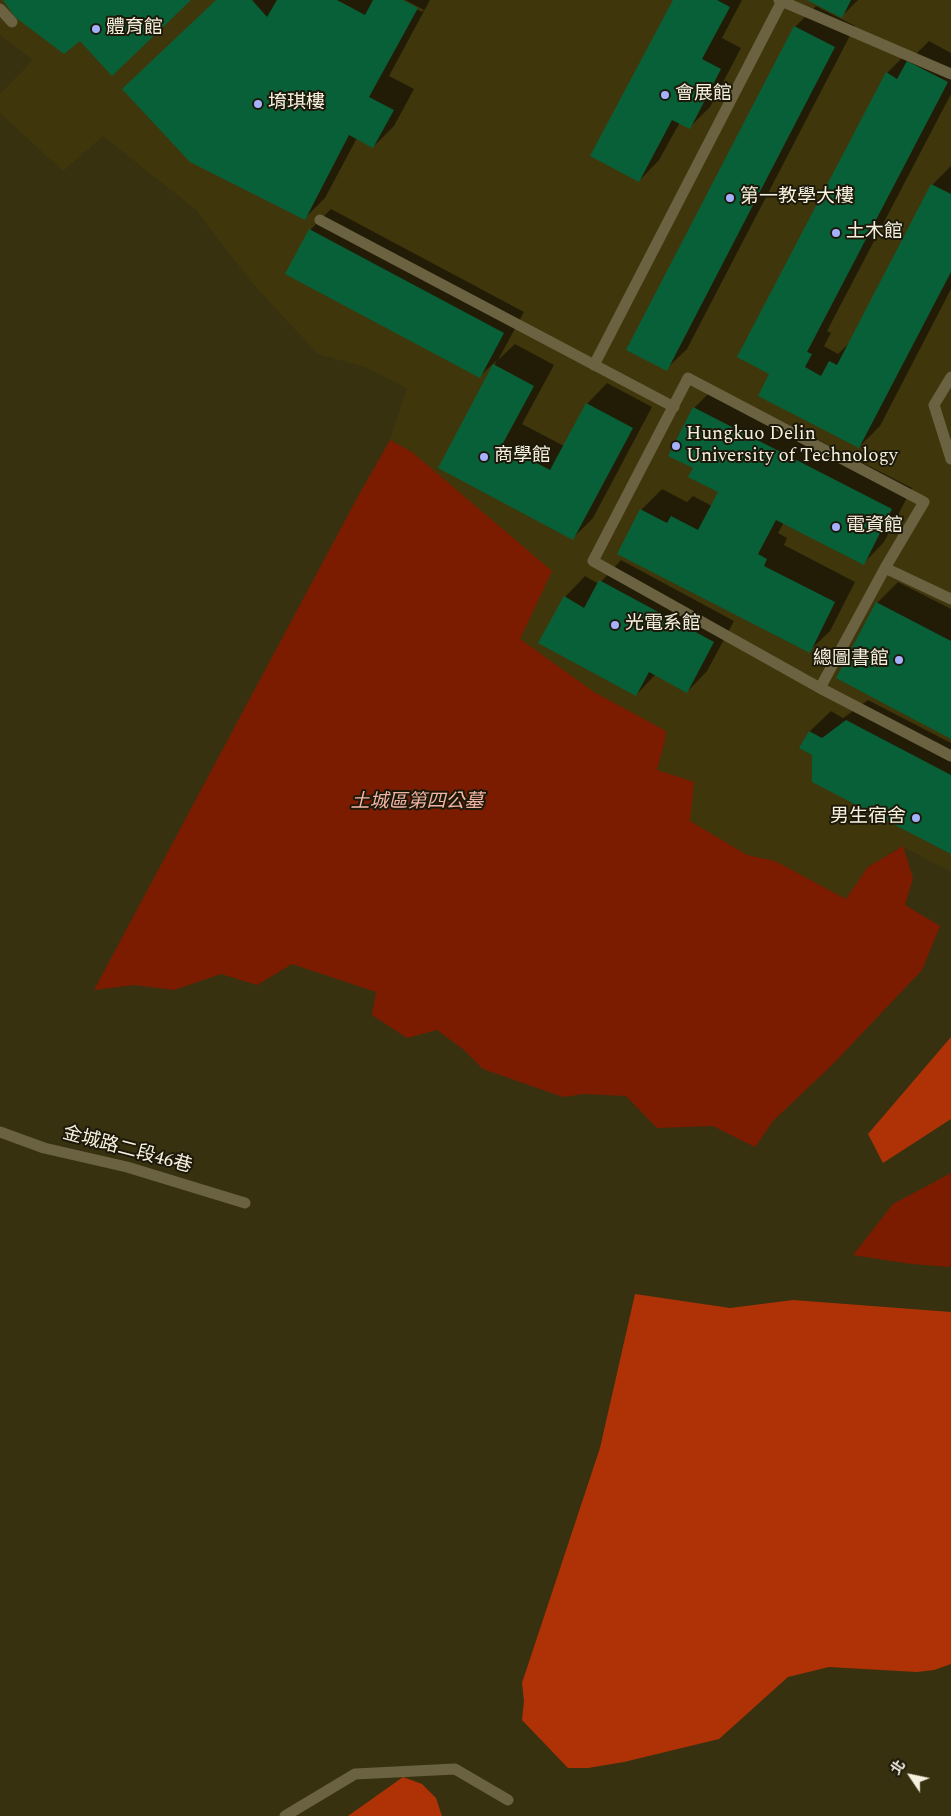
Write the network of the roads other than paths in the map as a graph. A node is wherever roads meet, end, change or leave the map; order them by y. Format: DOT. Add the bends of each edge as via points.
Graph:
graph roads {
  1 [pos="781,1"];
  2 [pos="0,9"];
  3 [pos="12,22"];
  4 [pos="951,74"];
  5 [pos="320,220"];
  6 [pos="594,365"];
  7 [pos="951,377"];
  8 [pos="674,407"];
  9 [pos="951,459"];
  10 [pos="885,568"];
  11 [pos="951,599"];
  12 [pos="820,688"];
  13 [pos="951,756"];
  14 [pos="0,1132"];
  15 [pos="245,1203"];
  16 [pos="508,1800"];
  17 [pos="285,1816"];
  1 -- 4 [label="lane"];
  1 -- 6 [label="lane"];
  2 -- 3 [label="lane"];
  5 -- 6 [label="lane"];
  6 -- 8 [label="lane"];
  7 -- 9 [label="lane" via="934,405"];
  8 -- 10 [label="lane" via="688,378 924,502"];
  8 -- 12 [label="lane" via="593,561"];
  10 -- 11 [label="lane"];
  10 -- 12 [label="lane"];
  12 -- 13 [label="lane"];
  14 -- 15 [label="lane, 金城路二段46巷" via="44,1148 127,1167"];
  16 -- 17 [label="lane" via="455,1769 355,1774"];
}
